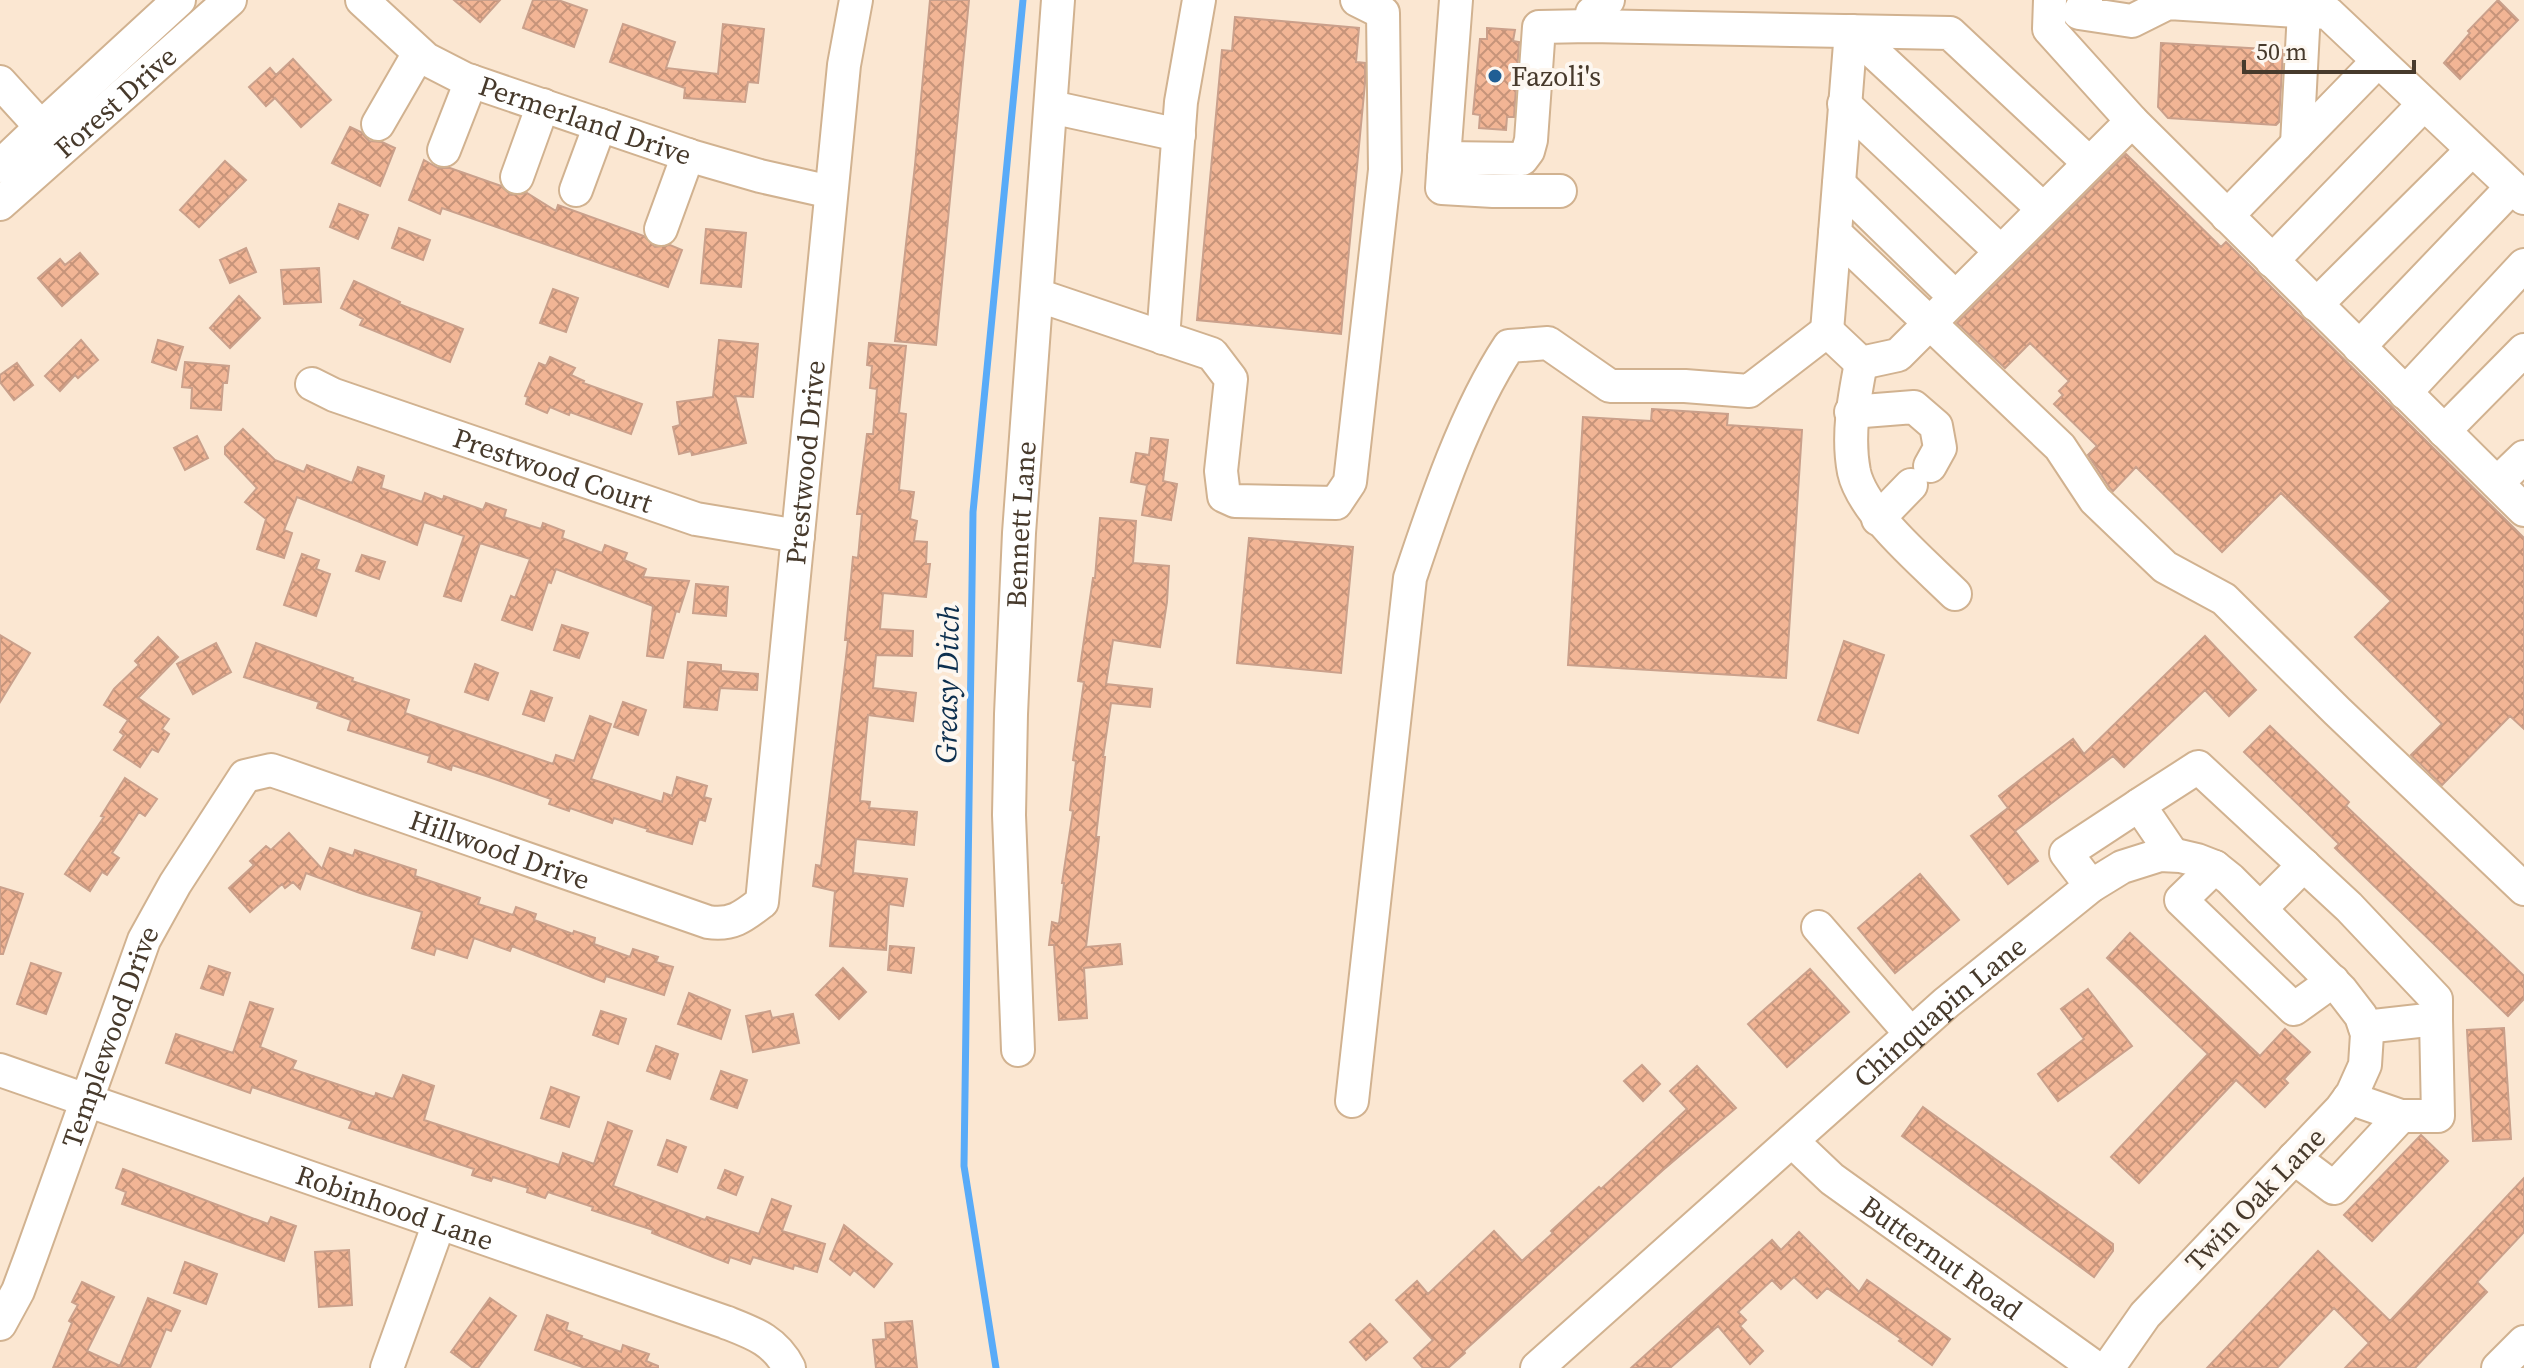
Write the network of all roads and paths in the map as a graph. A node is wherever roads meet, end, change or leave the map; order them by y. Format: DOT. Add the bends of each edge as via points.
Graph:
graph roads {
  1 [pos="179,0"];
  2 [pos="230,0"];
  3 [pos="856,0"];
  4 [pos="1058,0"];
  5 [pos="1199,0"];
  6 [pos="1357,0"];
  7 [pos="1456,0"];
  8 [pos="366,1"];
  9 [pos="2074,3"];
  10 [pos="1593,10"];
  11 [pos="2304,11"];
  12 [pos="1851,31"];
  13 [pos="419,53"];
  14 [pos="2378,61"];
  15 [pos="471,81"];
  16 [pos="0,82"];
  17 [pos="1844,104"];
  18 [pos="2424,104"];
  19 [pos="543,105"];
  20 [pos="1051,107"];
  21 [pos="2132,121"];
  22 [pos="378,124"];
  23 [pos="600,125"];
  24 [pos="41,127"];
  25 [pos="1179,135"];
  26 [pos="2297,144"];
  27 [pos="444,150"];
  28 [pos="2471,151"];
  29 [pos="688,155"];
  30 [pos="1444,158"];
  31 [pos="2089,163"];
  32 [pos="0,166"];
  33 [pos="517,177"];
  34 [pos="1839,184"];
  35 [pos="576,190"];
  36 [pos="1560,191"];
  37 [pos="831,192"];
  38 [pos="2518,192"];
  39 [pos="0,204"];
  40 [pos="2043,209"];
  41 [pos="2227,216"];
  42 [pos="661,229"];
  43 [pos="1835,233"];
  44 [pos="2001,252"];
  45 [pos="2272,261"];
  46 [pos="2524,265"];
  47 [pos="1037,295"];
  48 [pos="1955,297"];
  49 [pos="2316,305"];
  50 [pos="1931,323"];
  51 [pos="1827,331"];
  52 [pos="1163,338"];
  53 [pos="2359,347"];
  54 [pos="2524,350"];
  55 [pos="1861,363"];
  56 [pos="312,384"];
  57 [pos="2405,393"];
  58 [pos="1851,412"];
  59 [pos="2444,431"];
  60 [pos="2524,457"];
  61 [pos="2497,483"];
  62 [pos="2524,510"];
  63 [pos="1878,519"];
  64 [pos="798,536"];
  65 [pos="1955,594"];
  66 [pos="257,773"];
  67 [pos="2139,805"];
  68 [pos="2173,855"];
  69 [pos="2304,865"];
  70 [pos="2215,867"];
  71 [pos="2091,886"];
  72 [pos="2524,889"];
  73 [pos="2260,909"];
  74 [pos="743,917"];
  75 [pos="1818,927"];
  76 [pos="2333,981"];
  77 [pos="2436,1019"];
  78 [pos="2363,1021"];
  79 [pos="1911,1034"];
  80 [pos="1018,1050"];
  81 [pos="0,1070"];
  82 [pos="2349,1098"];
  83 [pos="1352,1101"];
  84 [pos="86,1102"];
  85 [pos="2401,1116"];
  86 [pos="1792,1141"];
  87 [pos="2294,1158"];
  88 [pos="439,1223"];
  89 [pos="0,1324"];
  90 [pos="2524,1342"];
  91 [pos="786,1362"];
  92 [pos="387,1368"];
  93 [pos="1537,1368"];
  94 [pos="2096,1368"];
  95 [pos="2108,1368"];
  96 [pos="2498,1368"];
  1 -- 24 [label="street"];
  2 -- 39 [label="street, Forest Drive"];
  3 -- 37 [label="street, Prestwood Drive"];
  4 -- 20 [label="street, Bennett Lane"];
  5 -- 25 [label="street"];
  6 -- 52 [label="street" via="1383,13 1385,170 1350,482 1336,503 1235,501 1224,496 1221,471 1231,379 1212,354"];
  7 -- 30 [label="street"];
  8 -- 13 [label="street, Permerland Drive"];
  9 -- 11 [label="street" via="2132,21 2168,3"];
  9 -- 21 [label="street" via="2049,29"];
  10 -- 12 [label="street"];
  10 -- 30 [label="street" via="1539,27 1531,140 1522,159"];
  11 -- 14 [label="street" via="2328,13"];
  11 -- 26 [label="street"];
  12 -- 17 [label="street"];
  12 -- 31 [label="street" via="1950,33"];
  12 -- 40 [label="street"];
  13 -- 15 [label="street, Permerland Drive"];
  13 -- 22 [label="street"];
  14 -- 18 [label="street"];
  14 -- 26 [label="street"];
  15 -- 19 [label="street, Permerland Drive"];
  15 -- 27 [label="street"];
  16 -- 24 [label="street"];
  17 -- 34 [label="street"];
  17 -- 44 [label="street"];
  18 -- 28 [label="street"];
  18 -- 45 [label="street"];
  19 -- 23 [label="street, Permerland Drive"];
  19 -- 33 [label="street"];
  20 -- 25 [label="street"];
  20 -- 47 [label="street, Bennett Lane"];
  21 -- 31 [label="street"];
  21 -- 41 [label="street"];
  23 -- 29 [label="street, Permerland Drive"];
  23 -- 35 [label="street"];
  24 -- 32 [label="street"];
  25 -- 52 [label="street"];
  26 -- 41 [label="street"];
  28 -- 38 [label="street"];
  28 -- 49 [label="street"];
  29 -- 37 [label="street, Permerland Drive"];
  29 -- 42 [label="street"];
  30 -- 36 [label="street" via="1442,188"];
  31 -- 40 [label="street"];
  34 -- 43 [label="street"];
  34 -- 48 [label="street"];
  37 -- 64 [label="street, Prestwood Drive"];
  38 -- 53 [label="street"];
  40 -- 44 [label="street"];
  41 -- 45 [label="street"];
  43 -- 50 [label="street"];
  43 -- 51 [label="street"];
  44 -- 48 [label="street"];
  45 -- 49 [label="street"];
  46 -- 57 [label="street"];
  47 -- 52 [label="street"];
  47 -- 80 [label="street, Bennett Lane" via="1010,729"];
  48 -- 50 [label="street"];
  49 -- 53 [label="street"];
  50 -- 55 [label="street" via="1898,355"];
  50 -- 72 [label="street" via="2060,447 2095,500 2135,539 2165,567 2224,599"];
  51 -- 55 [label="street"];
  51 -- 83 [label="street" via="1749,391 1610,386 1548,343 1509,346 1487,380 1410,578"];
  53 -- 57 [label="street"];
  54 -- 59 [label="street"];
  55 -- 58 [label="street"];
  56 -- 64 [label="street, Prestwood Court" via="696,519"];
  57 -- 59 [label="street"];
  58 -- 63 [label="street" via="1854,475"];
  58 -- 63 [label="street" via="1914,407 1936,426 1940,448"];
  59 -- 61 [label="street"];
  60 -- 61 [label="street"];
  61 -- 62 [label="street"];
  63 -- 65 [label="street"];
  64 -- 74 [label="street, Prestwood Drive" via="762,902"];
  66 -- 74 [label="street, Hillwood Drive" via="271,770 708,922"];
  66 -- 84 [label="street, Templewood Drive" via="240,781 144,940"];
  67 -- 68 [label="street"];
  67 -- 69 [label="street" via="2198,767"];
  67 -- 71 [label="street" via="2066,853"];
  68 -- 70 [label="street, Chinquapin Lane"];
  68 -- 71 [label="street, Chinquapin Lane" via="2140,859"];
  69 -- 73 [label="street"];
  69 -- 77 [label="street" via="2436,999"];
  70 -- 73 [label="street, Chinquapin Lane"];
  70 -- 76 [label="street" via="2181,900 2249,966 2294,1009"];
  71 -- 79 [label="street, Chinquapin Lane"];
  73 -- 76 [label="street, Chinquapin Lane"];
  75 -- 79 [label="street"];
  76 -- 78 [label="street, Chinquapin Lane"];
  77 -- 78 [label="street"];
  77 -- 85 [label="street" via="2438,1116"];
  78 -- 82 [label="street, Twin Oak Lane" via="2368,1049"];
  79 -- 86 [label="street, Chinquapin Lane"];
  81 -- 84 [label="street, Robinhood Lane"];
  82 -- 85 [label="street"];
  82 -- 87 [label="street, Twin Oak Lane"];
  84 -- 88 [label="street, Robinhood Lane"];
  84 -- 89 [label="street, Templewood Drive" via="18,1291"];
  85 -- 87 [label="street" via="2334,1188"];
  86 -- 93 [label="street, Chinquapin Lane"];
  86 -- 94 [label="street, Butternut Road" via="1832,1179"];
  87 -- 95 [label="street, Twin Oak Lane" via="2145,1315"];
  88 -- 91 [label="street, Robinhood Lane" via="725,1322 767,1339"];
  88 -- 92 [label="street"];
  90 -- 96 [label="street"];
}
